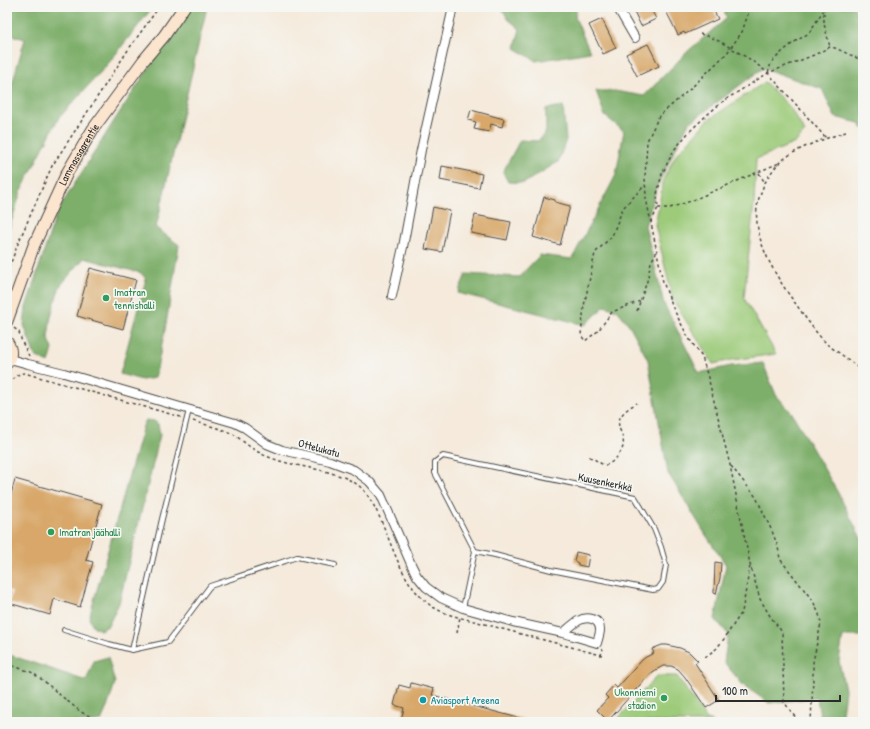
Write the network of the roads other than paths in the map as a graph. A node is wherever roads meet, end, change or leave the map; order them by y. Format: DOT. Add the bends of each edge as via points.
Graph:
graph roads {
  1 [pos="184,7"];
  2 [pos="453,7"];
  3 [pos="617,7"];
  4 [pos="635,38"];
  5 [pos="392,296"];
  6 [pos="9,324"];
  7 [pos="7,342"];
  8 [pos="8,361"];
  9 [pos="189,410"];
  10 [pos="475,551"];
  11 [pos="335,565"];
  12 [pos="463,608"];
  13 [pos="64,630"];
  14 [pos="563,633"];
  15 [pos="132,650"];
  1 -- 6 [label="street, Lammassaarentie" via="93,129 66,173 34,245"];
  2 -- 5 [label="street"];
  3 -- 4 [label="street"];
  7 -- 8 [label="street" via="11,352"];
  8 -- 9 [label="street, Ottelukatu" via="64,373"];
  9 -- 12 [label="street, Ottelukatu" via="235,423 267,444 282,450 330,461 354,470 369,481 380,495 417,576 440,598"];
  9 -- 15 [label="lane"];
  10 -- 10 [label="lane, Kuusenkerkkä" via="435,473 435,462 443,456 635,498 654,529 666,565 663,582 658,589 653,590 551,570"];
  10 -- 12 [label="lane"];
  11 -- 15 [label="lane" via="297,558 210,586 168,642"];
  12 -- 14 [label="street, Ottelukatu"];
  13 -- 15 [label="lane"];
}
